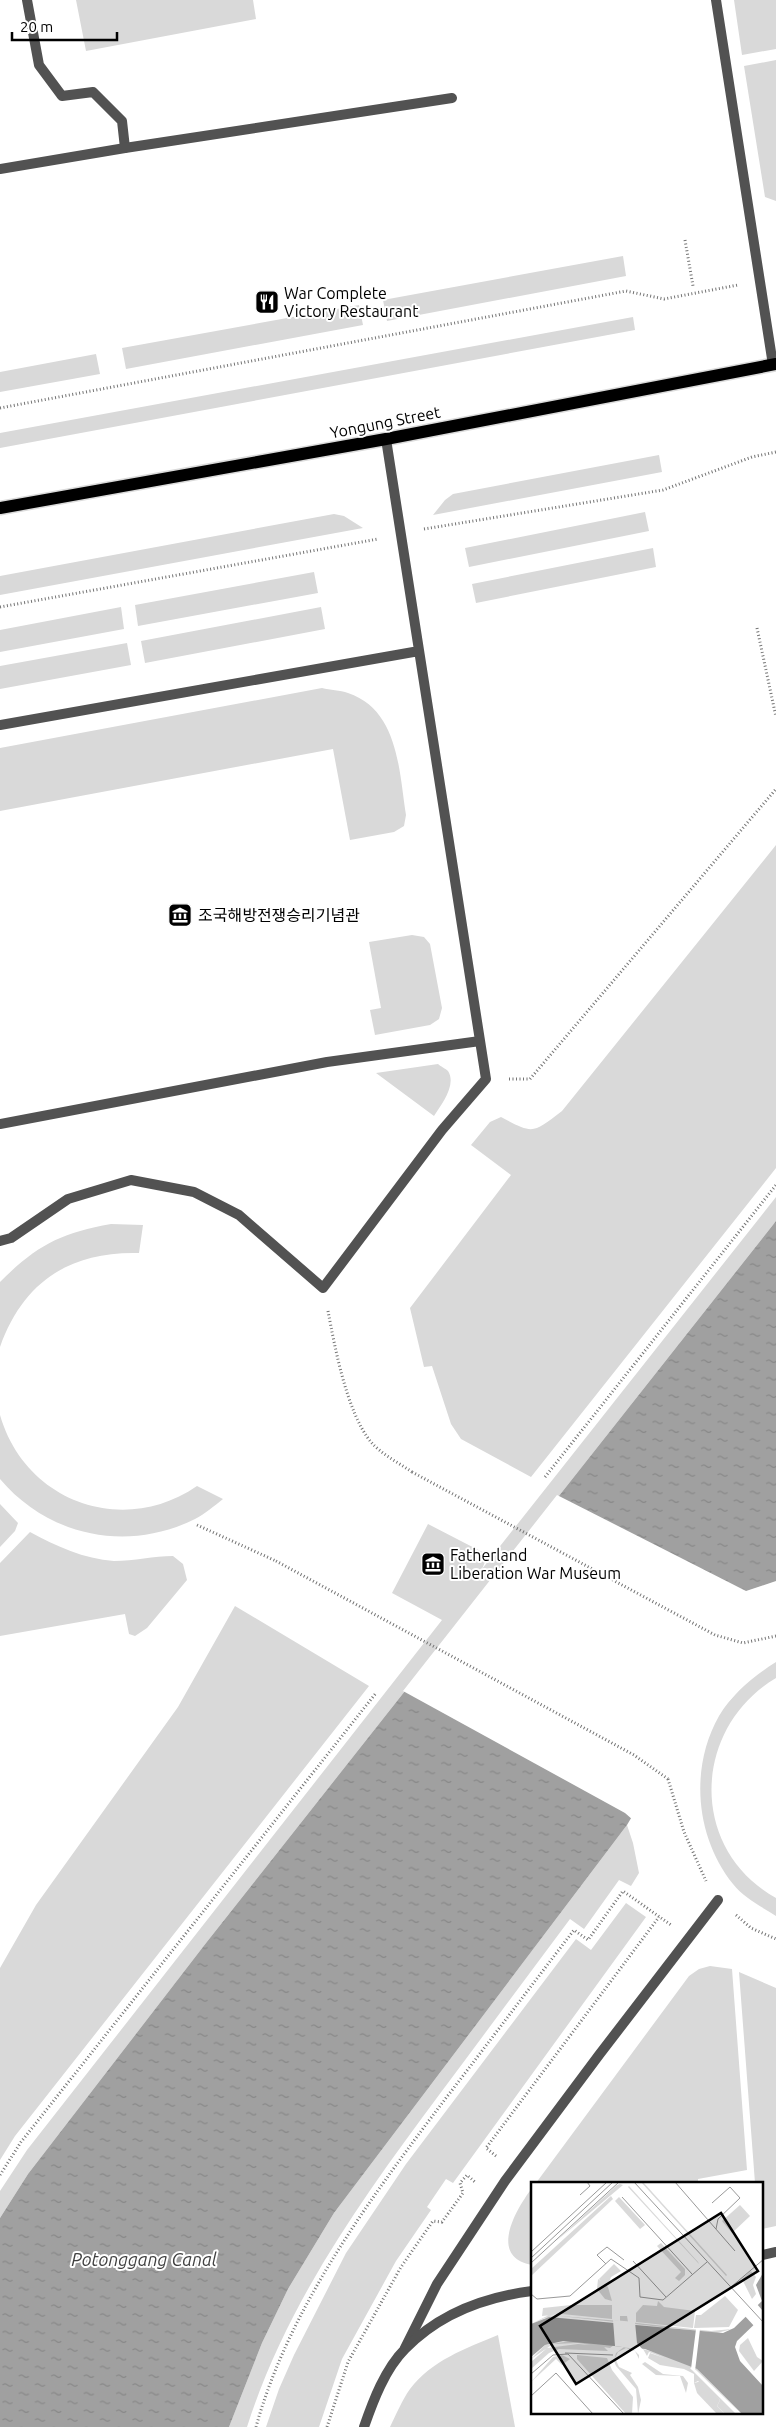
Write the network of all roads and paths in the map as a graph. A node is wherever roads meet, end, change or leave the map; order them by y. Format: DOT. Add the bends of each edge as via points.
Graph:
graph roads {
  1 [pos="27,0"];
  2 [pos="716,0"];
  3 [pos="452,98"];
  4 [pos="125,148"];
  5 [pos="0,169"];
  6 [pos="685,240"];
  7 [pos="760,282"];
  8 [pos="693,286"];
  9 [pos="774,364"];
  10 [pos="0,408"];
  11 [pos="386,439"];
  12 [pos="0,508"];
  13 [pos="757,628"];
  14 [pos="419,651"];
  15 [pos="776,717"];
  16 [pos="0,725"];
  17 [pos="776,789"];
  18 [pos="480,1041"];
  19 [pos="486,1079"];
  20 [pos="0,1124"];
  21 [pos="776,1185"];
  22 [pos="0,1241"];
  23 [pos="323,1288"];
  24 [pos="544,1477"];
  25 [pos="197,1525"];
  26 [pos="776,1636"];
  27 [pos="376,1693"];
  28 [pos="718,1900"];
  29 [pos="659,1917"];
  30 [pos="689,1938"];
  31 [pos="776,1939"];
  32 [pos="514,2170"];
  33 [pos="0,2175"];
  34 [pos="495,2197"];
  35 [pos="531,2291"];
  36 [pos="404,2349"];
  37 [pos="256,2427"];
  38 [pos="328,2427"];
  39 [pos="364,2427"];
  1 -- 4 [label="street" via="39,65 62,96 93,92 122,120"];
  2 -- 7 [label="street"];
  3 -- 4 [label="street"];
  4 -- 5 [label="street"];
  6 -- 8 [label="path"];
  7 -- 9 [label="street"];
  7 -- 10 [label="path" via="664,299 626,291"];
  9 -- 11 [label="main road, Yongung Street"];
  11 -- 12 [label="main road, Yongung Street"];
  11 -- 14 [label="street"];
  13 -- 15 [label="path"];
  14 -- 16 [label="street"];
  14 -- 18 [label="street"];
  17 -- 19 [label="path" via="530,1080"];
  18 -- 19 [label="street"];
  18 -- 20 [label="street" via="327,1062"];
  19 -- 23 [label="street" via="442,1130"];
  21 -- 24 [label="path"];
  22 -- 23 [label="street" via="12,1238 68,1199 131,1180 194,1192 239,1215"];
  23 -- 26 [label="path, bridge" via="339,1365 354,1412 371,1443 412,1472 715,1635 743,1644"];
  25 -- 28 [label="path, bridge" via="276,1561 634,1755 668,1779 687,1841"];
  27 -- 33 [label="path" via="21,2142"];
  28 -- 30 [label="street"];
  28 -- 31 [label="path" via="750,1928"];
  29 -- 30 [label="path"];
  29 -- 32 [label="path" via="486,2148"];
  29 -- 37 [label="path" via="623,1891 588,1940 574,1930 400,2159 338,2250 282,2356"];
  30 -- 32 [label="street"];
  32 -- 34 [label="street"];
  34 -- 36 [label="street" via="437,2284"];
  34 -- 38 [label="path" via="466,2175 460,2183 463,2193 442,2222 433,2222 401,2267 348,2362"];
  35 -- 36 [label="street" via="467,2306"];
  36 -- 39 [label="street" via="384,2379"];
}
